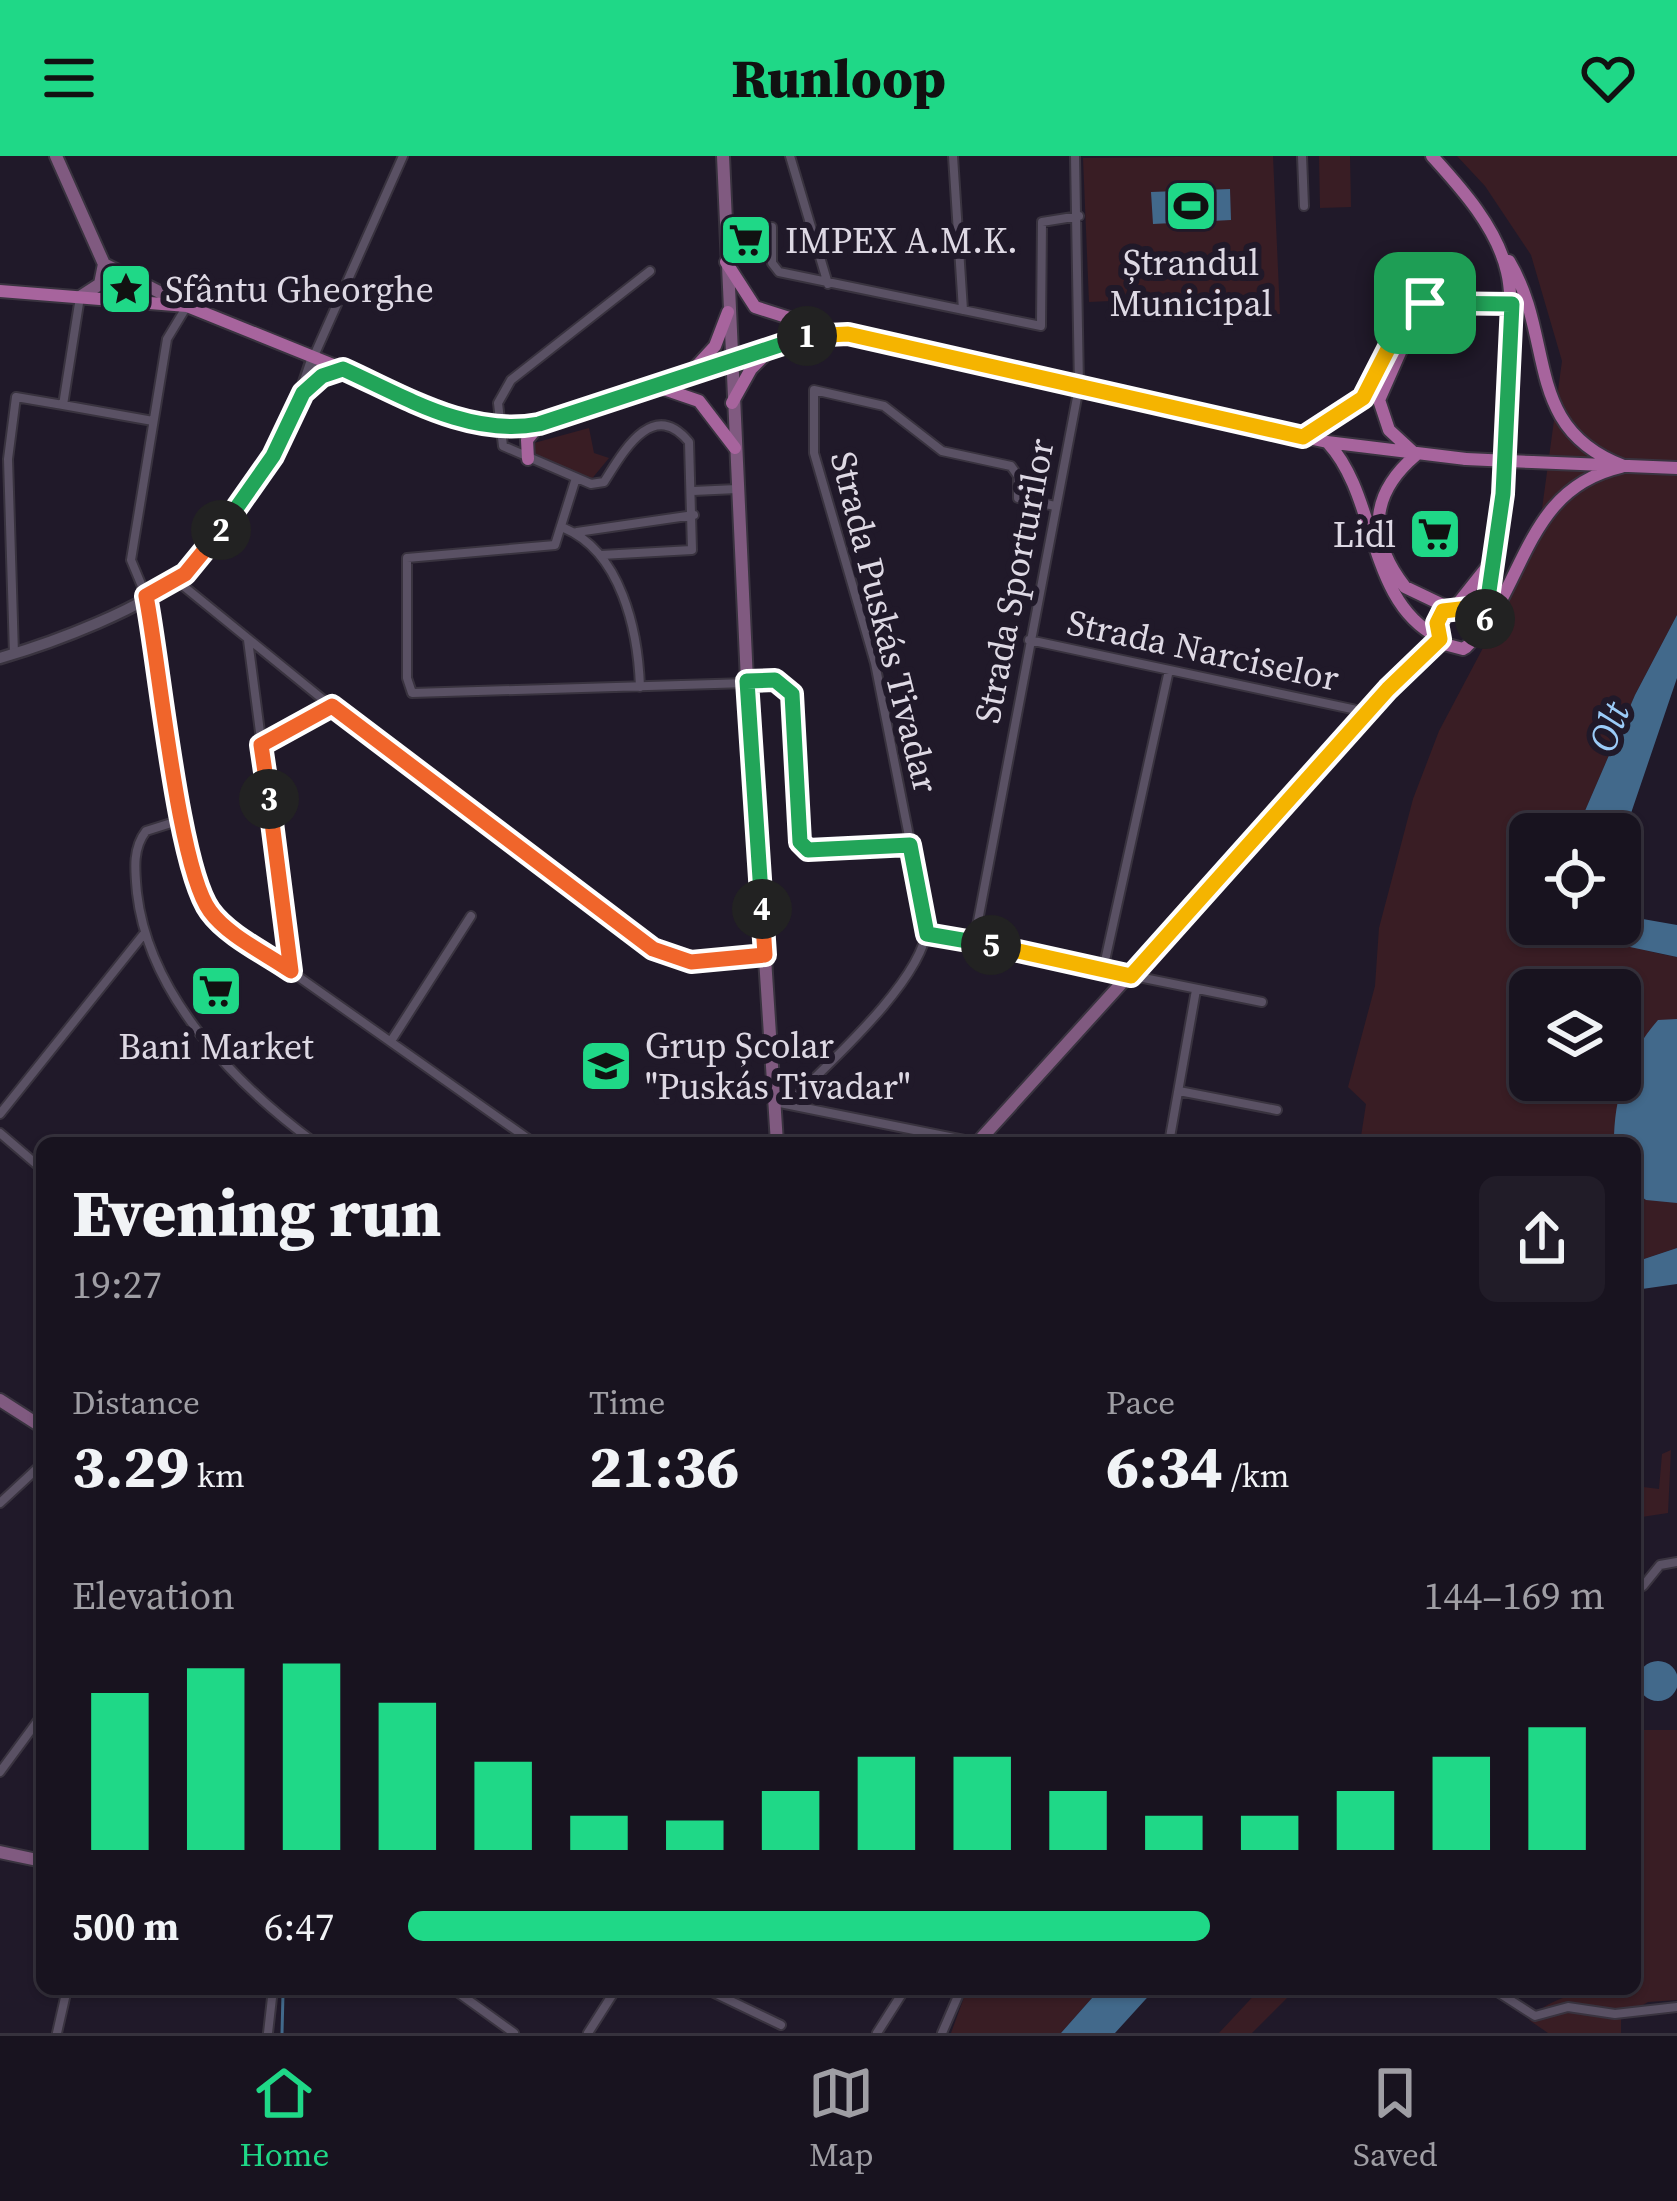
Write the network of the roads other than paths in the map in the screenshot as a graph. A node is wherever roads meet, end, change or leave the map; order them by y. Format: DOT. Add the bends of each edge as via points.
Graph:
graph roads {
  1 [pos="56,156"];
  2 [pos="403,156"];
  3 [pos="723,156"];
  4 [pos="790,156"];
  5 [pos="953,156"];
  6 [pos="1076,156"];
  7 [pos="1302,156"];
  8 [pos="1432,156"];
  9 [pos="1304,206"];
  10 [pos="1079,216"];
  11 [pos="772,227"];
  12 [pos="1495,240"];
  13 [pos="726,262"];
  14 [pos="1505,263"];
  15 [pos="104,264"];
  16 [pos="650,271"];
  17 [pos="827,281"];
  18 [pos="0,291"];
  19 [pos="80,297"];
  20 [pos="1436,303"];
  21 [pos="1488,303"];
  22 [pos="1512,304"];
  23 [pos="187,306"];
  24 [pos="963,310"];
  25 [pos="728,311"];
  26 [pos="848,334"];
  27 [pos="775,346"];
  28 [pos="313,357"];
  29 [pos="730,362"];
  30 [pos="343,369"];
  31 [pos="683,377"];
  32 [pos="1079,386"];
  33 [pos="653,388"];
  34 [pos="303,393"];
  35 [pos="732,403"];
  36 [pos="63,405"];
  37 [pos="153,421"];
  38 [pos="539,424"];
  39 [pos="497,428"];
  40 [pos="1303,437"];
  41 [pos="1327,442"];
  42 [pos="735,448"];
  43 [pos="1416,455"];
  44 [pos="528,460"];
  45 [pos="1624,466"];
  46 [pos="1677,468"];
  47 [pos="576,478"];
  48 [pos="737,489"];
  49 [pos="693,491"];
  50 [pos="1055,506"];
  51 [pos="694,515"];
  52 [pos="563,528"];
  53 [pos="575,533"];
  54 [pos="1497,544"];
  55 [pos="601,555"];
  56 [pos="176,580"];
  57 [pos="146,596"];
  58 [pos="1453,607"];
  59 [pos="1479,634"];
  60 [pos="248,638"];
  61 [pos="1439,638"];
  62 [pos="1028,640"];
  63 [pos="14,654"];
  64 [pos="0,658"];
  65 [pos="1169,670"];
  66 [pos="747,681"];
  67 [pos="640,687"];
  68 [pos="332,706"];
  69 [pos="1367,713"];
  70 [pos="261,745"];
  71 [pos="184,819"];
  72 [pos="910,845"];
  73 [pos="471,916"];
  74 [pos="143,934"];
  75 [pos="927,934"];
  76 [pos="974,942"];
  77 [pos="765,955"];
  78 [pos="1103,970"];
  79 [pos="291,971"];
  80 [pos="1131,976"];
  81 [pos="1196,990"];
  82 [pos="1262,1002"];
  83 [pos="391,1042"];
  84 [pos="1179,1091"];
  85 [pos="782,1102"];
  86 [pos="1277,1110"];
  87 [pos="0,1114"];
  88 [pos="0,1133"];
  89 [pos="308,1137"];
  90 [pos="526,1137"];
  91 [pos="778,1137"];
  92 [pos="949,1137"];
  93 [pos="983,1137"];
  94 [pos="1170,1137"];
  95 [pos="36,1164"];
  96 [pos="0,1400"];
  97 [pos="36,1423"];
  98 [pos="36,1469"];
  99 [pos="0,1503"];
  100 [pos="1677,1562"];
  101 [pos="1643,1586"];
  102 [pos="36,1723"];
  103 [pos="0,1772"];
  104 [pos="0,1852"];
  105 [pos="36,1860"];
  106 [pos="66,1995"];
  107 [pos="272,1995"];
  108 [pos="460,1995"];
  109 [pos="612,1995"];
  110 [pos="718,1995"];
  111 [pos="900,1995"];
  112 [pos="958,1995"];
  113 [pos="1502,1995"];
  114 [pos="1677,2007"];
  115 [pos="781,2025"];
  116 [pos="57,2033"];
  117 [pos="268,2033"];
  118 [pos="514,2033"];
  119 [pos="588,2033"];
  120 [pos="877,2033"];
  121 [pos="942,2033"];
  1 -- 15 [label="main road"];
  2 -- 28 [label="street"];
  3 -- 13 [label="main road"];
  4 -- 17 [label="street"];
  5 -- 24 [label="street"];
  6 -- 10 [label="street, Strada Sporturilor"];
  7 -- 9 [label="street"];
  8 -- 12 [label="main road"];
  10 -- 24 [label="street" via="1042,222 1043,325"];
  10 -- 32 [label="street, Strada Sporturilor"];
  11 -- 17 [label="street" via="779,272"];
  12 -- 14 [label="main road"];
  12 -- 45 [label="main road" via="1524,291 1564,428 1582,448"];
  13 -- 25 [label="main road"];
  13 -- 26 [label="main road" via="761,311"];
  14 -- 21 [label="main road"];
  14 -- 22 [label="main road"];
  15 -- 19 [label="main road" via="100,284"];
  15 -- 23 [label="main road"];
  16 -- 39 [label="street" via="511,380"];
  17 -- 24 [label="street"];
  18 -- 19 [label="main road"];
  19 -- 23 [label="main road"];
  19 -- 36 [label="street"];
  20 -- 21 [label="main road"];
  20 -- 40 [label="main road" via="1414,304 1363,398"];
  20 -- 43 [label="main road" via="1412,325 1379,400 1389,430"];
  21 -- 22 [label="main road"];
  22 -- 54 [label="main road"];
  23 -- 28 [label="main road"];
  23 -- 37 [label="street" via="169,330"];
  25 -- 29 [label="main road"];
  25 -- 31 [label="main road" via="710,353"];
  26 -- 27 [label="main road"];
  26 -- 32 [label="main road"];
  27 -- 29 [label="main road"];
  27 -- 35 [label="main road"];
  28 -- 30 [label="main road"];
  28 -- 34 [label="street"];
  29 -- 31 [label="main road"];
  29 -- 35 [label="main road"];
  30 -- 34 [label="main road"];
  30 -- 39 [label="main road" via="456,419"];
  31 -- 33 [label="main road"];
  32 -- 40 [label="main road"];
  32 -- 50 [label="street, Strada Sporturilor"];
  33 -- 38 [label="main road"];
  33 -- 42 [label="main road" via="700,401"];
  34 -- 56 [label="street" via="262,475"];
  35 -- 42 [label="main road"];
  36 -- 37 [label="street"];
  36 -- 63 [label="street" via="16,397 8,459"];
  37 -- 57 [label="street" via="131,560"];
  38 -- 39 [label="main road"];
  38 -- 44 [label="main road" via="527,440"];
  39 -- 44 [label="street" via="503,446"];
  40 -- 41 [label="main road"];
  41 -- 43 [label="main road"];
  41 -- 61 [label="main road" via="1353,474 1390,584"];
  42 -- 48 [label="main road"];
  43 -- 45 [label="main road, bridge"];
  43 -- 58 [label="main road" via="1384,488 1381,529 1405,587"];
  44 -- 47 [label="street"];
  45 -- 46 [label="main road"];
  45 -- 59 [label="main road" via="1578,480 1560,496"];
  47 -- 49 [label="street" via="604,482 627,441 662,426 689,442"];
  47 -- 52 [label="street"];
  48 -- 49 [label="street"];
  48 -- 66 [label="main road"];
  49 -- 51 [label="street"];
  50 -- 62 [label="street, Strada Sporturilor"];
  50 -- 72 [label="street, Strada Puskás Tivadar" via="1018,498 1011,466 942,451 884,406 814,390 814,453 875,663"];
  51 -- 53 [label="street"];
  51 -- 55 [label="street" via="695,543 687,552"];
  52 -- 53 [label="street"];
  52 -- 67 [label="street" via="547,548 408,556 409,687 420,696"];
  53 -- 55 [label="street"];
  54 -- 58 [label="main road" via="1480,582"];
  54 -- 59 [label="main road"];
  55 -- 67 [label="street" via="639,643"];
  56 -- 57 [label="street"];
  56 -- 60 [label="street"];
  57 -- 63 [label="street"];
  57 -- 71 [label="street"];
  58 -- 59 [label="main road" via="1474,612"];
  58 -- 61 [label="main road" via="1439,617"];
  59 -- 61 [label="main road" via="1456,650"];
  60 -- 68 [label="street"];
  60 -- 70 [label="street"];
  61 -- 69 [label="main road"];
  62 -- 65 [label="street, Strada Narciselor"];
  62 -- 76 [label="street, Strada Sporturilor"];
  63 -- 64 [label="street"];
  65 -- 69 [label="street, Strada Narciselor"];
  65 -- 78 [label="street"];
  66 -- 67 [label="street"];
  66 -- 72 [label="street" via="782,682 792,694 800,842 808,850"];
  66 -- 77 [label="main road"];
  68 -- 70 [label="street"];
  68 -- 77 [label="street" via="653,949 691,962"];
  69 -- 80 [label="main road"];
  70 -- 79 [label="street"];
  71 -- 74 [label="street" via="146,831 136,848"];
  71 -- 79 [label="street" via="211,914"];
  72 -- 75 [label="street, Strada Puskás Tivadar"];
  73 -- 83 [label="street"];
  74 -- 87 [label="street"];
  74 -- 89 [label="street" via="225,1064"];
  75 -- 76 [label="street"];
  75 -- 85 [label="street" via="916,960 846,1045"];
  76 -- 78 [label="street"];
  77 -- 85 [label="main road"];
  78 -- 80 [label="street"];
  79 -- 83 [label="street"];
  80 -- 81 [label="street"];
  80 -- 93 [label="main road"];
  81 -- 82 [label="street"];
  81 -- 84 [label="street"];
  83 -- 90 [label="street"];
  84 -- 86 [label="street"];
  84 -- 94 [label="street"];
  85 -- 91 [label="main road"];
  85 -- 92 [label="street"];
  88 -- 95 [label="street"];
  96 -- 97 [label="main road"];
  98 -- 99 [label="street"];
  100 -- 101 [label="street" via="1660,1565"];
  102 -- 103 [label="street"];
  104 -- 105 [label="main road"];
  106 -- 116 [label="street"];
  107 -- 117 [label="street"];
  108 -- 118 [label="street"];
  109 -- 119 [label="street"];
  110 -- 115 [label="street"];
  111 -- 120 [label="street"];
  112 -- 121 [label="street"];
  113 -- 114 [label="street" via="1535,2016 1568,2007 1615,2014"];
}
